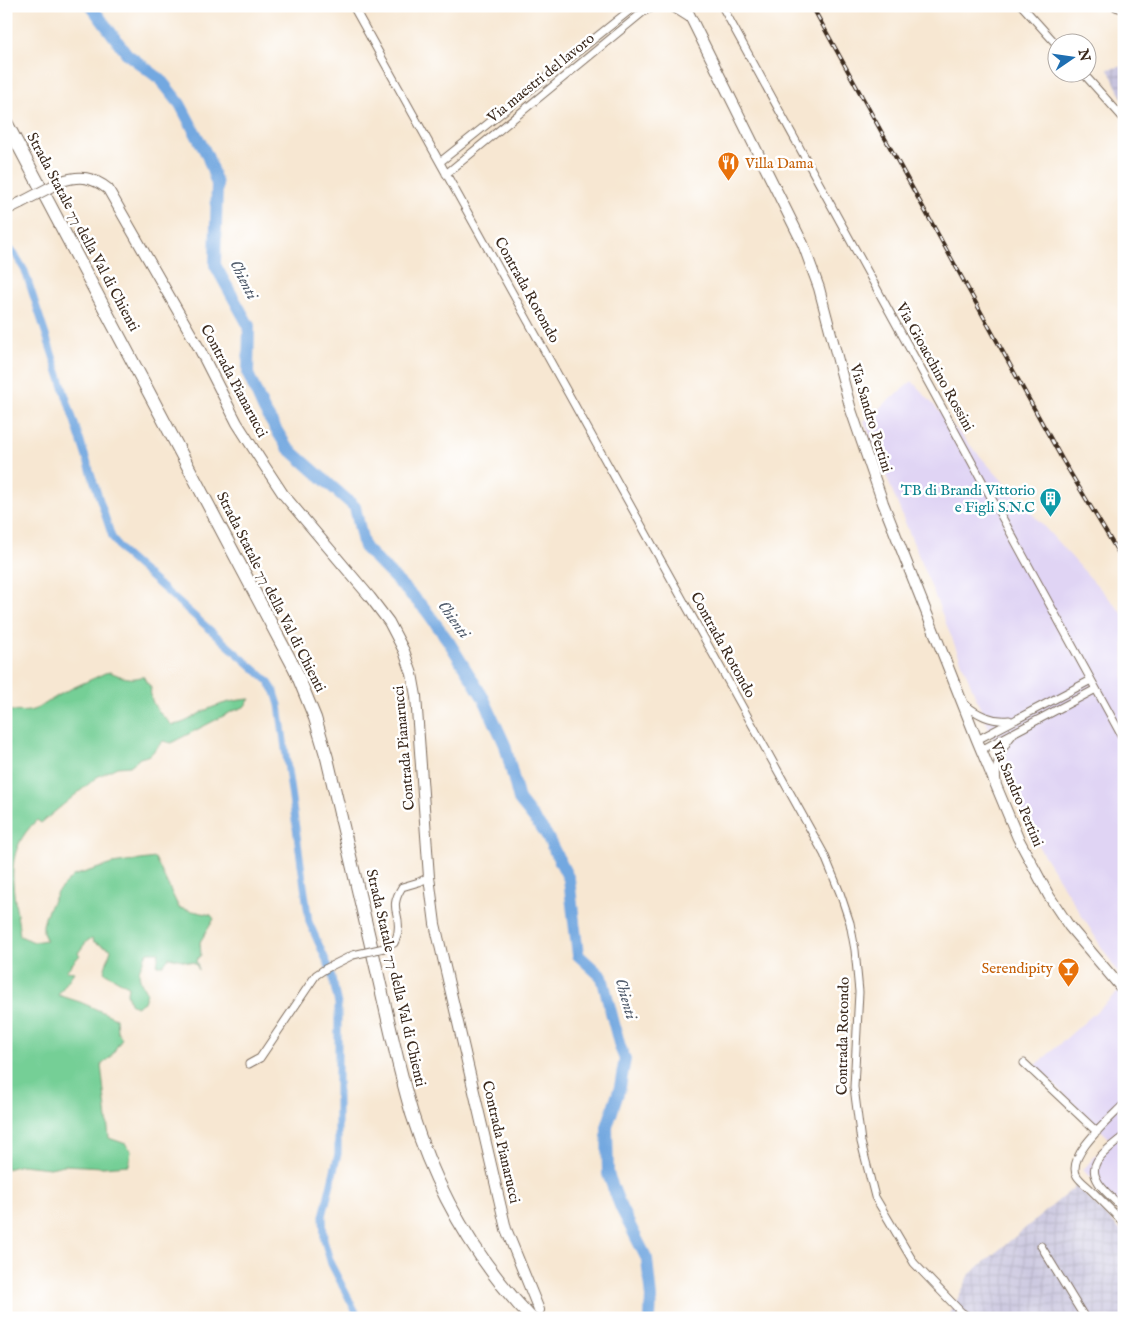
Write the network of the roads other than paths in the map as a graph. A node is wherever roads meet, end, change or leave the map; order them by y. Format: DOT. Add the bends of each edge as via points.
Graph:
graph roads {
  1 [pos="353,6"];
  2 [pos="635,6"];
  3 [pos="655,6"];
  4 [pos="665,6"];
  5 [pos="685,6"];
  6 [pos="722,6"];
  7 [pos="1022,6"];
  8 [pos="1118,6"];
  9 [pos="1124,8"];
  10 [pos="691,20"];
  11 [pos="1048,35"];
  12 [pos="1091,82"];
  13 [pos="1124,118"];
  14 [pos="6,122"];
  15 [pos="6,139"];
  16 [pos="440,162"];
  17 [pos="446,174"];
  18 [pos="6,210"];
  19 [pos="1091,680"];
  20 [pos="1096,689"];
  21 [pos="962,702"];
  22 [pos="1047,703"];
  23 [pos="1052,712"];
  24 [pos="1014,720"];
  25 [pos="1017,730"];
  26 [pos="1124,740"];
  27 [pos="979,745"];
  28 [pos="998,790"];
  29 [pos="429,877"];
  30 [pos="1124,991"];
  31 [pos="1024,1063"];
  32 [pos="249,1064"];
  33 [pos="1124,1104"];
  34 [pos="1117,1112"];
  35 [pos="1124,1118"];
  36 [pos="1097,1132"];
  37 [pos="1124,1136"];
  38 [pos="1124,1209"];
  39 [pos="1124,1223"];
  40 [pos="1041,1246"];
  41 [pos="535,1314"];
  42 [pos="520,1318"];
  43 [pos="970,1318"];
  44 [pos="1085,1318"];
  1 -- 16 [label="street, Contrada Rotondo"];
  2 -- 16 [label="street, Via maestri del lavoro"];
  3 -- 17 [label="street, Via maestri del lavoro" via="643,12"];
  4 -- 10 [label="street"];
  5 -- 10 [label="street, Via Sandro Pertini"];
  6 -- 19 [label="street, Via Gioacchino Rossini"];
  7 -- 11 [label="street"];
  8 -- 9 [label="street"];
  10 -- 21 [label="street, Via Sandro Pertini" via="809,260 865,453"];
  12 -- 13 [label="street"];
  14 -- 41 [label="highway, Strada Statale 77 della Val di Chienti" via="295,669 327,758 398,1061 423,1145 465,1231 494,1274"];
  15 -- 42 [label="highway, Strada Statale 77 della Val di Chienti" via="296,690 316,747 390,1063 415,1148 458,1236 487,1279"];
  16 -- 17 [label="street, Contrada Rotondo"];
  17 -- 43 [label="street, Contrada Rotondo" via="824,854 850,922 856,950 859,992 854,1087 861,1142 875,1197 914,1263"];
  18 -- 29 [label="street, Contrada Pianarucci, bridge" via="80,176 108,189 260,459 283,494 389,622 404,651 416,696"];
  19 -- 20 [label="street, Via Gioacchino Rossini"];
  19 -- 22 [label="street"];
  20 -- 23 [label="street"];
  20 -- 26 [label="street, Via Gioacchino Rossini"];
  21 -- 24 [label="street" via="993,720"];
  21 -- 27 [label="street, Via Sandro Pertini"];
  22 -- 23 [label="street"];
  22 -- 24 [label="street"];
  23 -- 25 [label="street"];
  24 -- 27 [label="street"];
  25 -- 27 [label="street"];
  25 -- 28 [label="street" via="1006,742 999,758"];
  27 -- 28 [label="street, Via Sandro Pertini"];
  28 -- 30 [label="street, Via Sandro Pertini" via="1031,865 1049,896 1069,926"];
  29 -- 32 [label="street, bridge" via="402,887 398,894 394,905 398,922 394,943 353,955 316,975 260,1058"];
  29 -- 41 [label="street, Contrada Pianarucci" via="439,941 506,1229"];
  31 -- 36 [label="street"];
  33 -- 34 [label="street"];
  34 -- 35 [label="street"];
  34 -- 36 [label="street"];
  36 -- 39 [label="street" via="1079,1154 1075,1169 1080,1179"];
  37 -- 38 [label="street" via="1097,1160 1094,1172 1097,1181"];
  40 -- 44 [label="street"];
}
